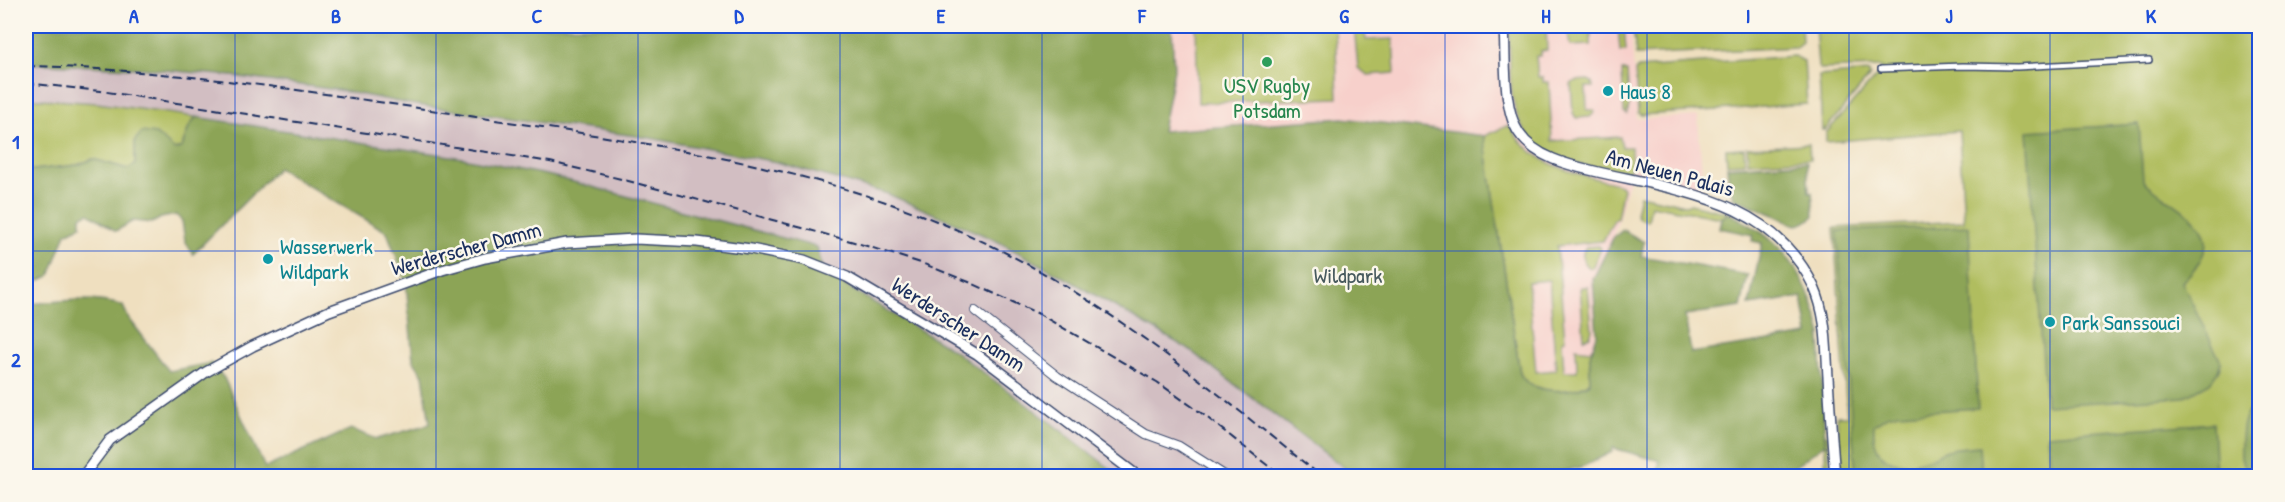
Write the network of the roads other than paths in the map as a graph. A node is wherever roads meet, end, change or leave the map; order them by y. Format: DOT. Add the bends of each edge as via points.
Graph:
graph roads {
  1 [pos="1504,26"];
  2 [pos="2150,60"];
  3 [pos="1881,69"];
  4 [pos="975,311"];
  5 [pos="83,477"];
  6 [pos="1138,477"];
  7 [pos="1226,477"];
  8 [pos="1834,477"];
  1 -- 8 [label="street, Am Neuen Palais" via="1511,111 1519,134 1528,143 1574,167 1723,204 1770,230 1801,264 1824,315"];
  2 -- 3 [label="street" via="2017,68"];
  4 -- 7 [label="street, Werderscher Damm" via="1057,376 1146,434 1179,446"];
  5 -- 6 [label="street, Werderscher Damm" via="116,436 206,372 329,311 442,270 495,256 567,243 636,239 751,249 804,260 847,277 977,354"];
}
